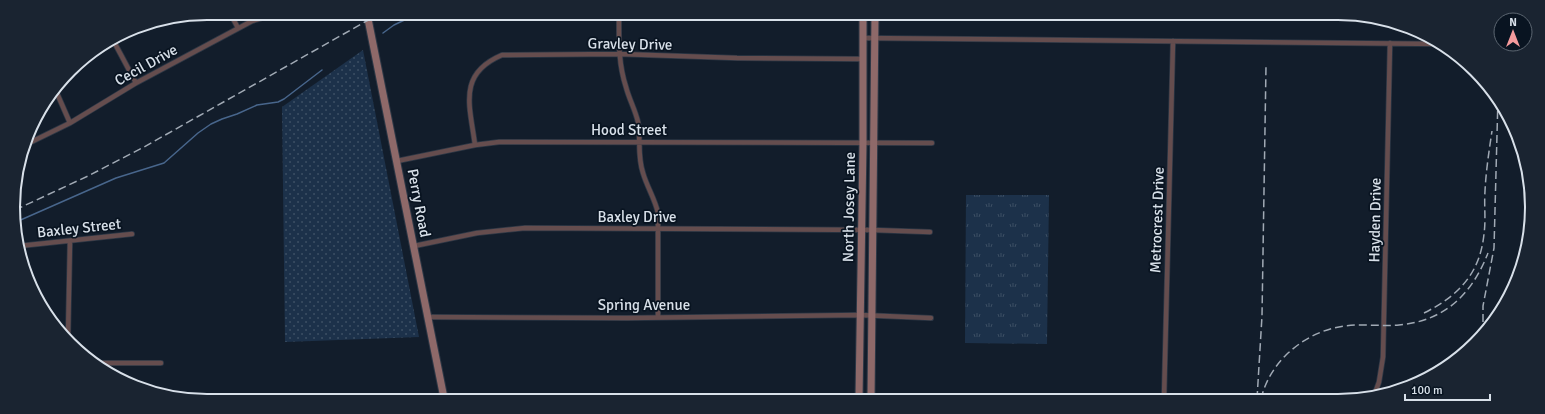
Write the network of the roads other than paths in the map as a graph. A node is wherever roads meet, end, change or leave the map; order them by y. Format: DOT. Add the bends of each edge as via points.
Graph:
graph roads {
  1 [pos="234,20"];
  2 [pos="255,20"];
  3 [pos="369,20"];
  4 [pos="619,20"];
  5 [pos="864,20"];
  6 [pos="875,20"];
  7 [pos="238,28"];
  8 [pos="864,38"];
  9 [pos="875,38"];
  10 [pos="1173,41"];
  11 [pos="1390,43"];
  12 [pos="115,44"];
  13 [pos="1430,44"];
  14 [pos="619,54"];
  15 [pos="863,59"];
  16 [pos="136,83"];
  17 [pos="58,95"];
  18 [pos="70,123"];
  19 [pos="32,142"];
  20 [pos="638,142"];
  21 [pos="932,142"];
  22 [pos="863,143"];
  23 [pos="874,143"];
  24 [pos="476,145"];
  25 [pos="397,161"];
  26 [pos="658,229"];
  27 [pos="862,230"];
  28 [pos="873,230"];
  29 [pos="930,232"];
  30 [pos="132,234"];
  31 [pos="70,241"];
  32 [pos="24,245"];
  33 [pos="414,246"];
  34 [pos="860,315"];
  35 [pos="872,316"];
  36 [pos="428,317"];
  37 [pos="658,317"];
  38 [pos="931,318"];
  39 [pos="68,332"];
  40 [pos="104,363"];
  41 [pos="161,363"];
  42 [pos="1376,390"];
  43 [pos="443,394"];
  44 [pos="858,394"];
  45 [pos="870,394"];
  46 [pos="1164,394"];
  1 -- 7 [label="street"];
  2 -- 7 [label="street, Cecil Drive"];
  3 -- 25 [label="main road, Perry Road"];
  4 -- 14 [label="street"];
  5 -- 8 [label="main road, North Josey Lane"];
  6 -- 9 [label="main road, North Josey Lane"];
  7 -- 16 [label="street, Cecil Drive"];
  8 -- 9 [label="street"];
  8 -- 15 [label="main road, North Josey Lane"];
  9 -- 10 [label="street"];
  9 -- 23 [label="main road, North Josey Lane"];
  10 -- 11 [label="street"];
  10 -- 46 [label="street, Metrocrest Drive"];
  11 -- 13 [label="street"];
  11 -- 42 [label="street, Hayden Drive" via="1383,357"];
  12 -- 16 [label="street"];
  14 -- 15 [label="street, Gravley Drive"];
  14 -- 20 [label="street" via="626,88 636,112"];
  14 -- 24 [label="street, Gravley Drive" via="502,55 491,60 476,74 469,92"];
  15 -- 22 [label="main road, North Josey Lane"];
  16 -- 18 [label="street, Cecil Drive"];
  17 -- 18 [label="street"];
  18 -- 19 [label="street, Cecil Drive"];
  20 -- 22 [label="street, Hood Street"];
  20 -- 24 [label="street, Hood Street" via="499,142"];
  20 -- 26 [label="street" via="643,174 656,204"];
  21 -- 23 [label="street, Hood Street"];
  22 -- 23 [label="street, Hood Street"];
  22 -- 27 [label="main road, North Josey Lane"];
  23 -- 28 [label="main road, North Josey Lane"];
  24 -- 25 [label="street, Hood Street"];
  25 -- 33 [label="main road, Perry Road"];
  26 -- 27 [label="street, Baxley Drive"];
  26 -- 33 [label="street, Baxley Drive" via="512,228"];
  26 -- 37 [label="street"];
  27 -- 28 [label="street, Baxley Drive"];
  27 -- 34 [label="main road, North Josey Lane"];
  28 -- 29 [label="street, Baxley Drive"];
  28 -- 35 [label="main road, North Josey Lane"];
  30 -- 31 [label="street, Baxley Street"];
  31 -- 32 [label="street, Baxley Street"];
  31 -- 39 [label="street"];
  33 -- 36 [label="main road, Perry Road"];
  34 -- 35 [label="street, Spring Avenue"];
  34 -- 37 [label="street, Spring Avenue"];
  34 -- 44 [label="main road, North Josey Lane"];
  35 -- 38 [label="street, Spring Avenue"];
  35 -- 45 [label="main road, North Josey Lane"];
  36 -- 37 [label="street, Spring Avenue"];
  36 -- 43 [label="main road, Perry Road"];
  40 -- 41 [label="street"];
}
